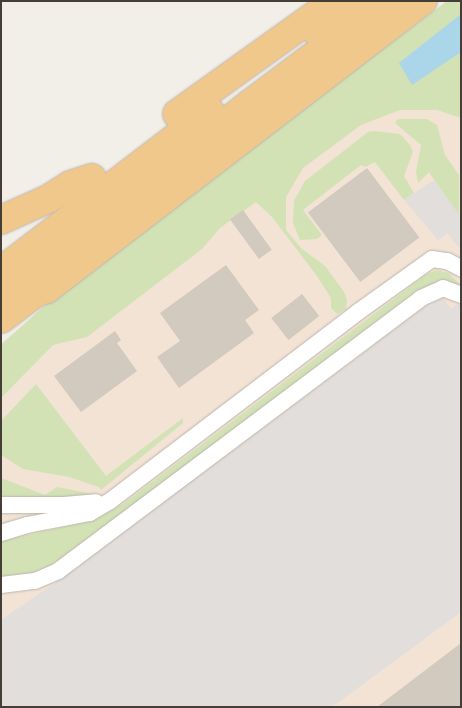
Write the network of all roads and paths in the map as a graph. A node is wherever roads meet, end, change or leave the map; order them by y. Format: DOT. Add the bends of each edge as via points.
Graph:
graph roads {
  1 [pos="334,1"];
  2 [pos="355,1"];
  3 [pos="387,1"];
  4 [pos="423,1"];
  5 [pos="92,178"];
  6 [pos="1,220"];
  7 [pos="1,247"];
  8 [pos="461,268"];
  9 [pos="1,270"];
  10 [pos="47,289"];
  11 [pos="461,295"];
  12 [pos="1,299"];
  13 [pos="1,319"];
  14 [pos="1,334"];
  15 [pos="110,501"];
  16 [pos="1,506"];
  17 [pos="1,533"];
  18 [pos="1,585"];
  1 -- 5 [label="highway"];
  2 -- 9 [label="highway"];
  3 -- 12 [label="highway"];
  4 -- 10 [label="highway"];
  5 -- 6 [label="highway" via="70,185 48,199"];
  5 -- 7 [label="highway"];
  8 -- 15 [label="street" via="432,259"];
  10 -- 13 [label="highway" via="37,292"];
  10 -- 14 [label="highway" via="44,301"];
  11 -- 18 [label="street" via="443,288 420,298 58,571 35,581"];
  15 -- 16 [label="street"];
  15 -- 17 [label="street" via="90,513"];
}
